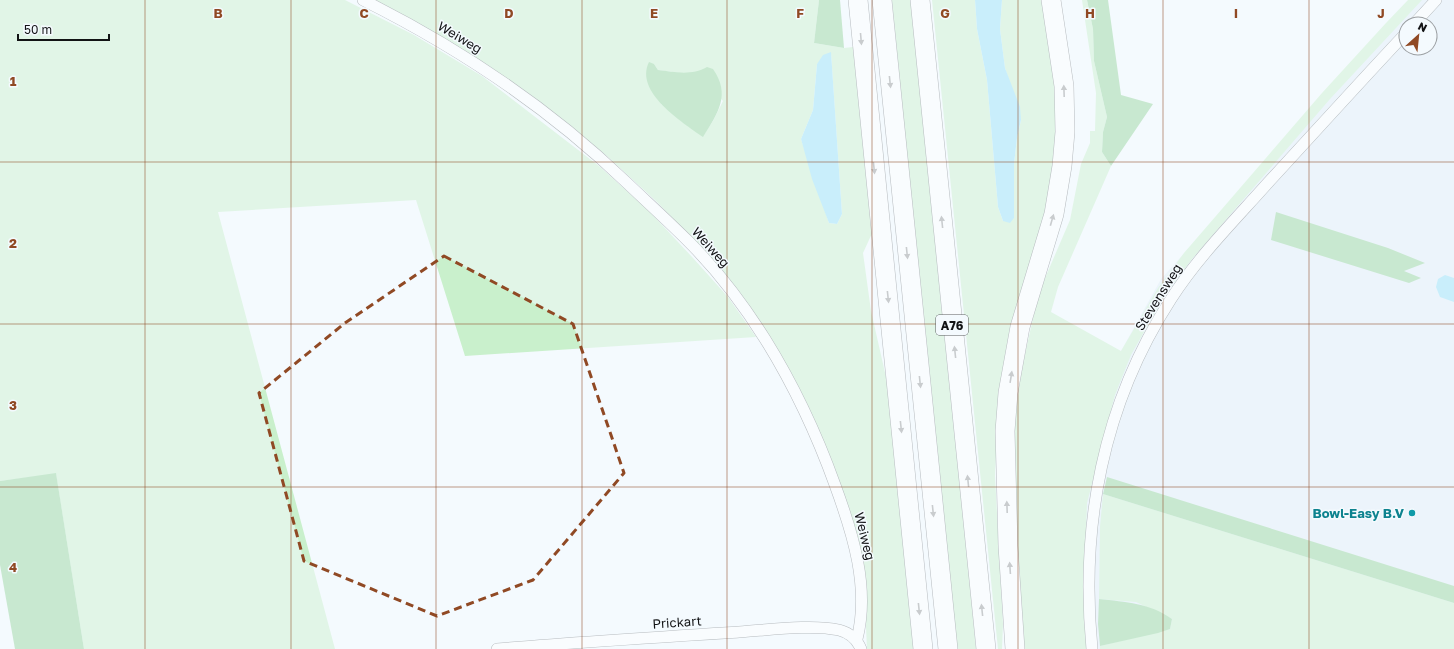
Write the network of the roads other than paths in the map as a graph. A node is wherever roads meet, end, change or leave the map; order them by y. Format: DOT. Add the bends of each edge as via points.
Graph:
graph roads {
  1 [pos="364,0"];
  2 [pos="858,0"];
  3 [pos="882,0"];
  4 [pos="920,0"];
  5 [pos="1051,0"];
  6 [pos="1436,0"];
  7 [pos="1421,16"];
  8 [pos="1398,42"];
  9 [pos="859,644"];
  10 [pos="497,649"];
  11 [pos="923,649"];
  12 [pos="948,649"];
  13 [pos="986,649"];
  14 [pos="1015,649"];
  15 [pos="1092,649"];
  1 -- 9 [label="street, Weiweg" via="470,59 585,146 691,244 734,295 766,340 794,392 831,474 848,520 857,560 860,589"];
  2 -- 11 [label="highway, one-way"];
  3 -- 12 [label="highway, one-way"];
  13 -- 4 [label="highway, A76, one-way"];
  14 -- 5 [label="highway, one-way" via="1008,546 1005,431 1015,350 1054,214 1062,166 1065,132 1064,86"];
  6 -- 7 [label="street"];
  8 -- 15 [label="street, Stevensweg" via="1207,249 1171,299 1151,334 1131,374 1112,425 1092,514 1088,588"];
  9 -- 10 [label="street, Prickart" via="848,633 840,630 816,628 678,635"];
}
